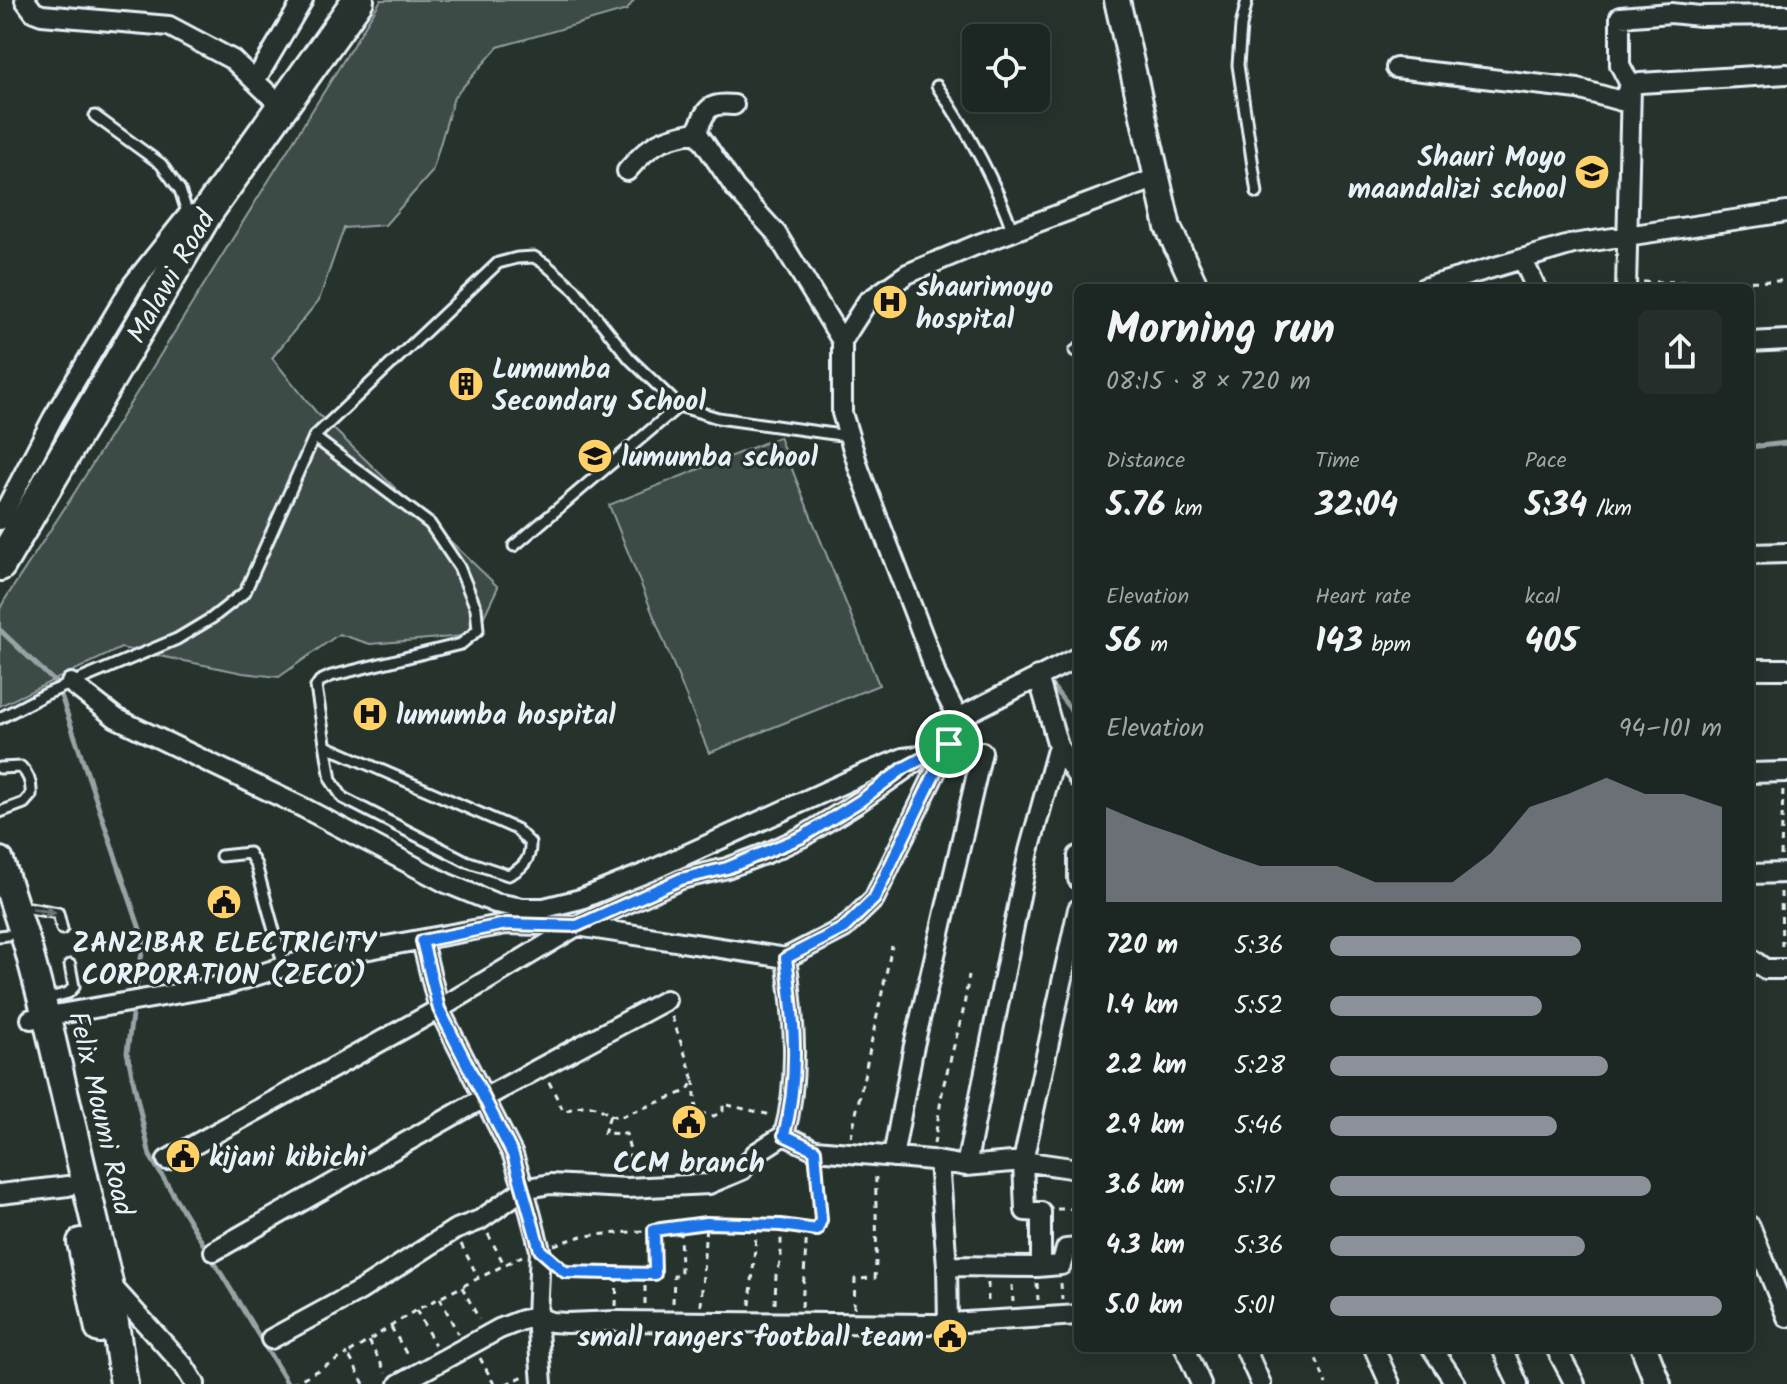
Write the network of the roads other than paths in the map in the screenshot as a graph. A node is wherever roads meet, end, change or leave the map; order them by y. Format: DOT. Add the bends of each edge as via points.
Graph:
graph roads {
  1 [pos="25,0"];
  2 [pos="303,0"];
  3 [pos="358,0"];
  4 [pos="1117,0"];
  5 [pos="1247,0"];
  6 [pos="1787,15"];
  7 [pos="1396,68"];
  8 [pos="1787,74"];
  9 [pos="255,81"];
  10 [pos="937,86"];
  11 [pos="1631,86"];
  12 [pos="734,105"];
  13 [pos="281,106"];
  14 [pos="95,116"];
  15 [pos="697,132"];
  16 [pos="627,171"];
  17 [pos="1157,178"];
  18 [pos="1257,193"];
  19 [pos="1787,212"];
  20 [pos="198,213"];
  21 [pos="1013,232"];
  22 [pos="1629,235"];
  23 [pos="1523,260"];
  24 [pos="1194,284"];
  25 [pos="1438,284"];
  26 [pos="1534,284"];
  27 [pos="1626,284"];
  28 [pos="1787,340"];
  29 [pos="842,341"];
  30 [pos="1754,342"];
  31 [pos="679,406"];
  32 [pos="849,436"];
  33 [pos="314,437"];
  34 [pos="0,520"];
  35 [pos="514,546"];
  36 [pos="1787,553"];
  37 [pos="1754,554"];
  38 [pos="0,565"];
  39 [pos="1074,660"];
  40 [pos="1754,669"];
  41 [pos="1787,669"];
  42 [pos="69,684"];
  43 [pos="1041,688"];
  44 [pos="0,718"];
  45 [pos="958,718"];
  46 [pos="949,744"];
  47 [pos="1058,746"];
  48 [pos="328,747"];
  49 [pos="982,752"];
  50 [pos="928,755"];
  51 [pos="0,768"];
  52 [pos="1074,771"];
  53 [pos="1787,772"];
  54 [pos="1754,773"];
  55 [pos="1074,778"];
  56 [pos="1047,784"];
  57 [pos="0,812"];
  58 [pos="221,856"];
  59 [pos="0,861"];
  60 [pos="1787,873"];
  61 [pos="1754,874"];
  62 [pos="4,919"];
  63 [pos="577,926"];
  64 [pos="1074,927"];
  65 [pos="62,929"];
  66 [pos="422,941"];
  67 [pos="786,958"];
  68 [pos="1754,961"];
  69 [pos="70,965"];
  70 [pos="284,967"];
  71 [pos="1787,969"];
  72 [pos="666,1000"];
  73 [pos="70,1002"];
  74 [pos="439,1009"];
  75 [pos="40,1011"];
  76 [pos="484,1098"];
  77 [pos="786,1127"];
  78 [pos="884,1156"];
  79 [pos="167,1160"];
  80 [pos="935,1161"];
  81 [pos="1023,1161"];
  82 [pos="966,1166"];
  83 [pos="1074,1168"];
  84 [pos="68,1186"];
  85 [pos="524,1189"];
  86 [pos="0,1194"];
  87 [pos="1754,1236"];
  88 [pos="1074,1248"];
  89 [pos="214,1251"];
  90 [pos="947,1266"];
  91 [pos="1037,1267"];
  92 [pos="100,1285"];
  93 [pos="1074,1315"];
  94 [pos="537,1317"];
  95 [pos="1787,1317"];
  96 [pos="948,1323"];
  97 [pos="271,1339"];
  98 [pos="1187,1352"];
  99 [pos="1247,1352"];
  100 [pos="1376,1352"];
  101 [pos="1435,1352"];
  102 [pos="1504,1352"];
  103 [pos="1558,1352"];
  104 [pos="1646,1352"];
  105 [pos="393,1379"];
  106 [pos="107,1384"];
  107 [pos="124,1384"];
  108 [pos="195,1384"];
  109 [pos="542,1384"];
  110 [pos="1201,1384"];
  111 [pos="1261,1384"];
  112 [pos="1390,1384"];
  113 [pos="1456,1384"];
  114 [pos="1518,1384"];
  115 [pos="1575,1384"];
  116 [pos="1658,1384"];
  1 -- 9 [label="street" via="42,15 169,26 222,53"];
  2 -- 9 [label="street"];
  3 -- 13 [label="main road, Malawi Road"];
  4 -- 17 [label="street"];
  5 -- 18 [label="lane" via="1238,65"];
  6 -- 11 [label="street" via="1622,16 1620,65"];
  7 -- 11 [label="street" via="1578,89 1621,101"];
  8 -- 11 [label="street"];
  9 -- 13 [label="street"];
  10 -- 21 [label="lane" via="1001,199"];
  11 -- 22 [label="street"];
  12 -- 15 [label="street" via="719,103 705,110"];
  13 -- 20 [label="main road, Malawi Road"];
  14 -- 20 [label="lane" via="161,164"];
  15 -- 16 [label="street" via="646,148"];
  15 -- 29 [label="street" via="735,188 776,233"];
  17 -- 21 [label="street"];
  17 -- 24 [label="street" via="1168,227"];
  19 -- 22 [label="street"];
  20 -- 34 [label="street" via="133,284"];
  20 -- 38 [label="main road, Malawi Road"];
  21 -- 29 [label="street" via="907,274 867,302"];
  22 -- 23 [label="street" via="1573,244"];
  22 -- 27 [label="street"];
  23 -- 25 [label="street"];
  23 -- 26 [label="street"];
  28 -- 30 [label="street"];
  29 -- 32 [label="street" via="842,413"];
  31 -- 32 [label="lane" via="718,418"];
  31 -- 33 [label="lane" via="630,359 575,290 534,257 517,258 498,263"];
  31 -- 35 [label="lane"];
  32 -- 45 [label="street" via="936,675"];
  33 -- 42 [label="lane" via="245,592 177,639"];
  33 -- 48 [label="lane" via="430,524 459,567 476,608 478,630 461,644 320,681 316,687"];
  36 -- 37 [label="street"];
  39 -- 43 [label="street"];
  40 -- 41 [label="street"];
  42 -- 44 [label="lane"];
  42 -- 50 [label="street" via="116,718 446,883 523,908 581,899 866,773 903,758"];
  43 -- 45 [label="street"];
  43 -- 47 [label="street"];
  45 -- 46 [label="street"];
  46 -- 50 [label="street"];
  46 -- 67 [label="street" via="874,899 844,928"];
  47 -- 52 [label="street"];
  47 -- 56 [label="street"];
  48 -- 48 [label="lane" via="516,829 530,843 527,862 508,875 466,861 343,798 331,780"];
  49 -- 78 [label="street"];
  50 -- 63 [label="street" via="802,837 727,868 681,879"];
  51 -- 57 [label="lane" via="21,767 32,788 24,803"];
  53 -- 54 [label="street"];
  55 -- 56 [label="street"];
  56 -- 82 [label="street"];
  58 -- 70 [label="lane" via="249,853 256,865"];
  59 -- 62 [label="main road, Felix Moumi Road"];
  60 -- 61 [label="street"];
  62 -- 65 [label="lane, one-way" via="58,913"];
  62 -- 75 [label="main road, Felix Moumi Road"];
  63 -- 66 [label="street" via="506,924"];
  63 -- 67 [label="street"];
  63 -- 74 [label="street"];
  64 -- 81 [label="street"];
  66 -- 70 [label="street"];
  66 -- 74 [label="street"];
  67 -- 77 [label="street" via="795,1028"];
  68 -- 71 [label="street" via="1765,969"];
  69 -- 73 [label="lane"];
  70 -- 73 [label="street" via="226,985"];
  72 -- 76 [label="street"];
  73 -- 75 [label="street"];
  74 -- 76 [label="street"];
  74 -- 79 [label="street"];
  75 -- 84 [label="main road, Felix Moumi Road"];
  75 -- 92 [label="main road, Felix Moumi Road"];
  76 -- 85 [label="street"];
  76 -- 89 [label="street"];
  77 -- 78 [label="street" via="815,1150"];
  77 -- 85 [label="street" via="742,1170 709,1184 550,1184"];
  78 -- 80 [label="street"];
  80 -- 82 [label="street"];
  80 -- 90 [label="street"];
  81 -- 82 [label="street"];
  81 -- 83 [label="street"];
  81 -- 91 [label="street" via="1025,1211 1041,1212"];
  84 -- 86 [label="street"];
  84 -- 92 [label="main road, Felix Moumi Road"];
  85 -- 94 [label="street" via="540,1250"];
  85 -- 97 [label="street" via="480,1220 454,1230"];
  87 -- 95 [label="street"];
  88 -- 91 [label="street" via="1066,1249 1061,1265"];
  90 -- 91 [label="street"];
  90 -- 96 [label="street"];
  92 -- 106 [label="main road, Felix Moumi Road"];
  92 -- 107 [label="main road, Felix Moumi Road"];
  92 -- 108 [label="street" via="184,1366"];
  93 -- 96 [label="street"];
  94 -- 96 [label="street" via="567,1323"];
  94 -- 105 [label="street" via="418,1373"];
  94 -- 109 [label="street"];
  98 -- 110 [label="street"];
  99 -- 111 [label="street"];
  100 -- 112 [label="street"];
  101 -- 113 [label="street"];
  102 -- 114 [label="street"];
  103 -- 115 [label="street"];
  104 -- 116 [label="street"];
}
